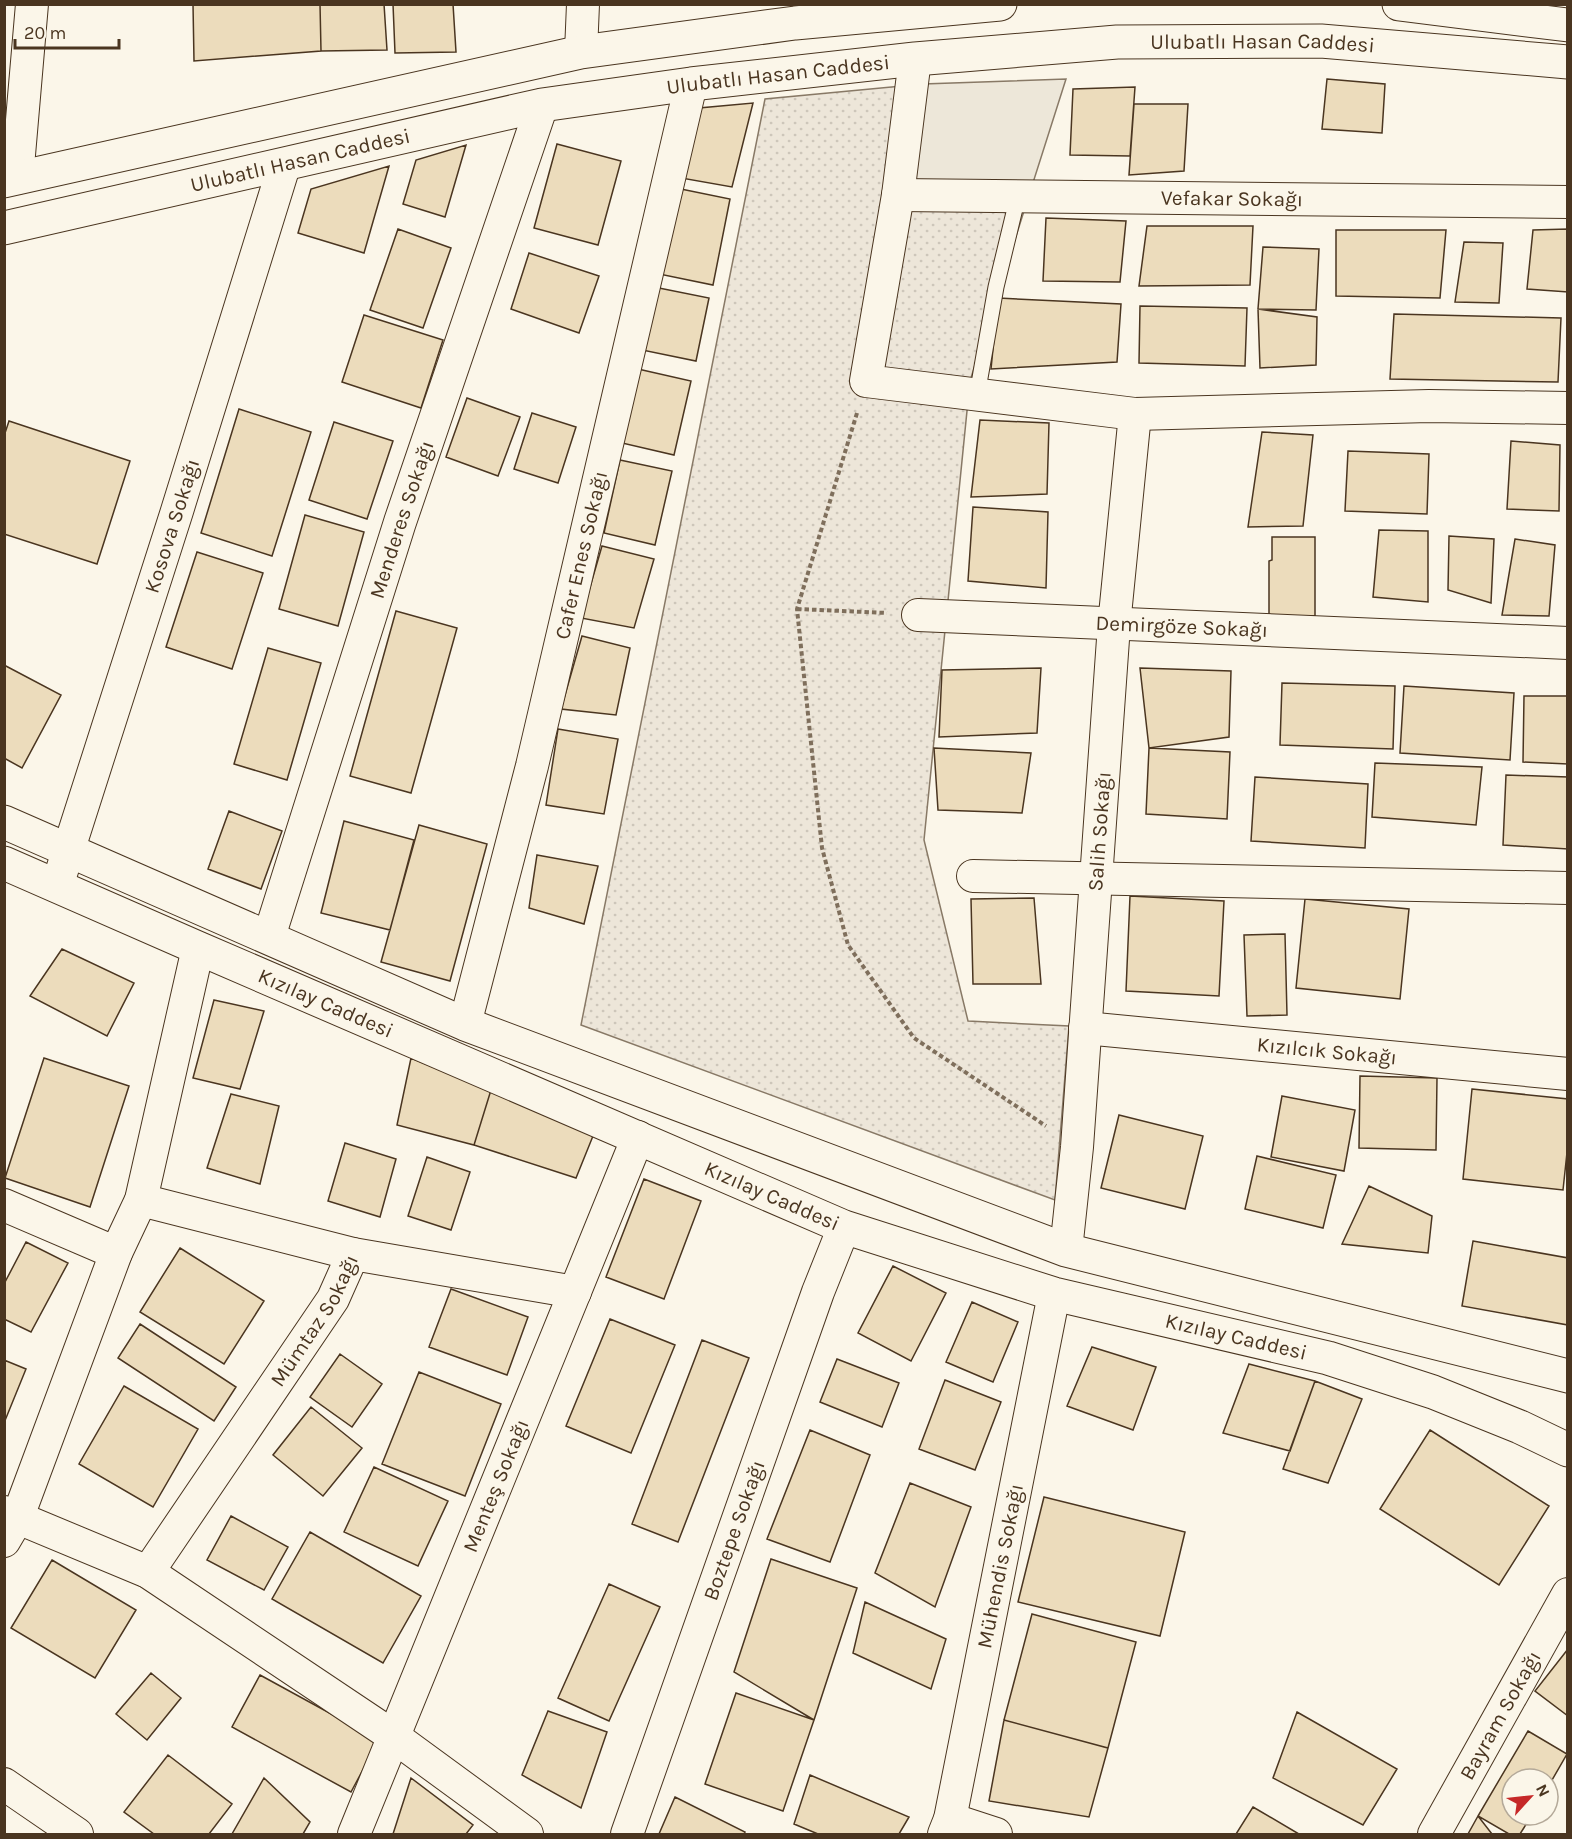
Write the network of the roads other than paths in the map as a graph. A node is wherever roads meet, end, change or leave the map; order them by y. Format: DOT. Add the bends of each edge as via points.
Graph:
graph roads {
  1 [pos="32,4"];
  2 [pos="583,4"];
  3 [pos="1000,4"];
  4 [pos="1400,4"];
  5 [pos="1568,25"];
  6 [pos="581,52"];
  7 [pos="915,58"];
  8 [pos="1568,62"];
  9 [pos="691,84"];
  10 [pos="542,105"];
  11 [pos="284,166"];
  12 [pos="11,180"];
  13 [pos="898,195"];
  14 [pos="1018,196"];
  15 [pos="1568,202"];
  16 [pos="4,228"];
  17 [pos="977,395"];
  18 [pos="1568,408"];
  19 [pos="1135,414"];
  20 [pos="918,615"];
  21 [pos="1114,625"];
  22 [pos="1568,643"];
  23 [pos="4,822"];
  24 [pos="69,852"];
  25 [pos="4,862"];
  26 [pos="973,876"];
  27 [pos="1096,878"];
  28 [pos="57,885"];
  29 [pos="1568,888"];
  30 [pos="269,937"];
  31 [pos="198,948"];
  32 [pos="465,1024"];
  33 [pos="1085,1028"];
  34 [pos="1568,1074"];
  35 [pos="638,1137"];
  36 [pos="141,1200"];
  37 [pos="4,1205"];
  38 [pos="844,1227"];
  39 [pos="1066,1250"];
  40 [pos="116,1253"];
  41 [pos="353,1254"];
  42 [pos="575,1292"];
  43 [pos="1054,1294"];
  44 [pos="1568,1376"];
  45 [pos="1568,1450"];
  46 [pos="9,1524"];
  47 [pos="148,1572"];
  48 [pos="1568,1594"];
  49 [pos="393,1736"];
  50 [pos="4,1784"];
  51 [pos="947,1827"];
  52 [pos="77,1834"];
  53 [pos="354,1834"];
  54 [pos="527,1834"];
  55 [pos="627,1834"];
  56 [pos="996,1834"];
  57 [pos="1434,1834"];
  1 -- 12 [label="street"];
  2 -- 6 [label="street"];
  3 -- 6 [label="main road" via="795,23"];
  4 -- 5 [label="main road"];
  6 -- 12 [label="main road"];
  7 -- 8 [label="main road, Ulubatlı Hasan Caddesi" via="1117,42 1321,40"];
  7 -- 9 [label="main road, Ulubatlı Hasan Caddesi"];
  7 -- 13 [label="street"];
  9 -- 10 [label="main road, Ulubatlı Hasan Caddesi"];
  9 -- 32 [label="street, Cafer Enes Sokağı" via="532,766"];
  10 -- 11 [label="main road, Ulubatlı Hasan Caddesi"];
  10 -- 30 [label="street, Menderes Sokağı" via="400,522"];
  11 -- 16 [label="main road, Ulubatlı Hasan Caddesi"];
  11 -- 24 [label="street, Kosova Sokağı"];
  13 -- 14 [label="street, Vefakar Sokağı"];
  13 -- 17 [label="street" via="866,381"];
  14 -- 15 [label="street, Vefakar Sokağı"];
  14 -- 17 [label="lane"];
  17 -- 19 [label="street"];
  18 -- 19 [label="street" via="1429,406"];
  19 -- 21 [label="street, Salih Sokağı"];
  20 -- 21 [label="street, Demirgöze Sokağı"];
  21 -- 22 [label="street, Demirgöze Sokağı"];
  21 -- 27 [label="street, Salih Sokağı"];
  23 -- 24 [label="main road, Kızılay Caddesi"];
  24 -- 28 [label="street, Kosova Sokağı"];
  24 -- 30 [label="main road, Kızılay Caddesi"];
  25 -- 28 [label="main road, Kızılay Caddesi"];
  26 -- 27 [label="street"];
  27 -- 29 [label="street"];
  27 -- 33 [label="street, Salih Sokağı"];
  28 -- 31 [label="main road, Kızılay Caddesi"];
  30 -- 32 [label="main road, Kızılay Caddesi"];
  31 -- 35 [label="main road, Kızılay Caddesi"];
  31 -- 36 [label="street"];
  32 -- 39 [label="main road, Kızılay Caddesi"];
  33 -- 34 [label="street, Kızılcık Sokağı"];
  33 -- 39 [label="street, Salih Sokağı"];
  35 -- 38 [label="main road, Kızılay Caddesi"];
  35 -- 42 [label="street, Menteş Sokağı"];
  36 -- 40 [label="street"];
  36 -- 41 [label="street"];
  37 -- 40 [label="street"];
  38 -- 43 [label="main road, Kızılay Caddesi"];
  38 -- 55 [label="street, Boztepe Sokağı"];
  39 -- 44 [label="main road, Kızılay Caddesi"];
  40 -- 46 [label="street"];
  41 -- 42 [label="street, Mümtaz Sokağı"];
  41 -- 47 [label="street, Mümtaz Sokağı" via="333,1299"];
  42 -- 49 [label="street, Menteş Sokağı"];
  43 -- 45 [label="main road, Kızılay Caddesi" via="1328,1358 1433,1392 1520,1426"];
  43 -- 51 [label="street, Mühendis Sokağı"];
  46 -- 47 [label="street"];
  47 -- 49 [label="street"];
  48 -- 57 [label="street, Bayram Sokağı"];
  49 -- 53 [label="street, Menteş Sokağı"];
  49 -- 54 [label="street"];
  50 -- 52 [label="street"];
  51 -- 56 [label="street"];
}
